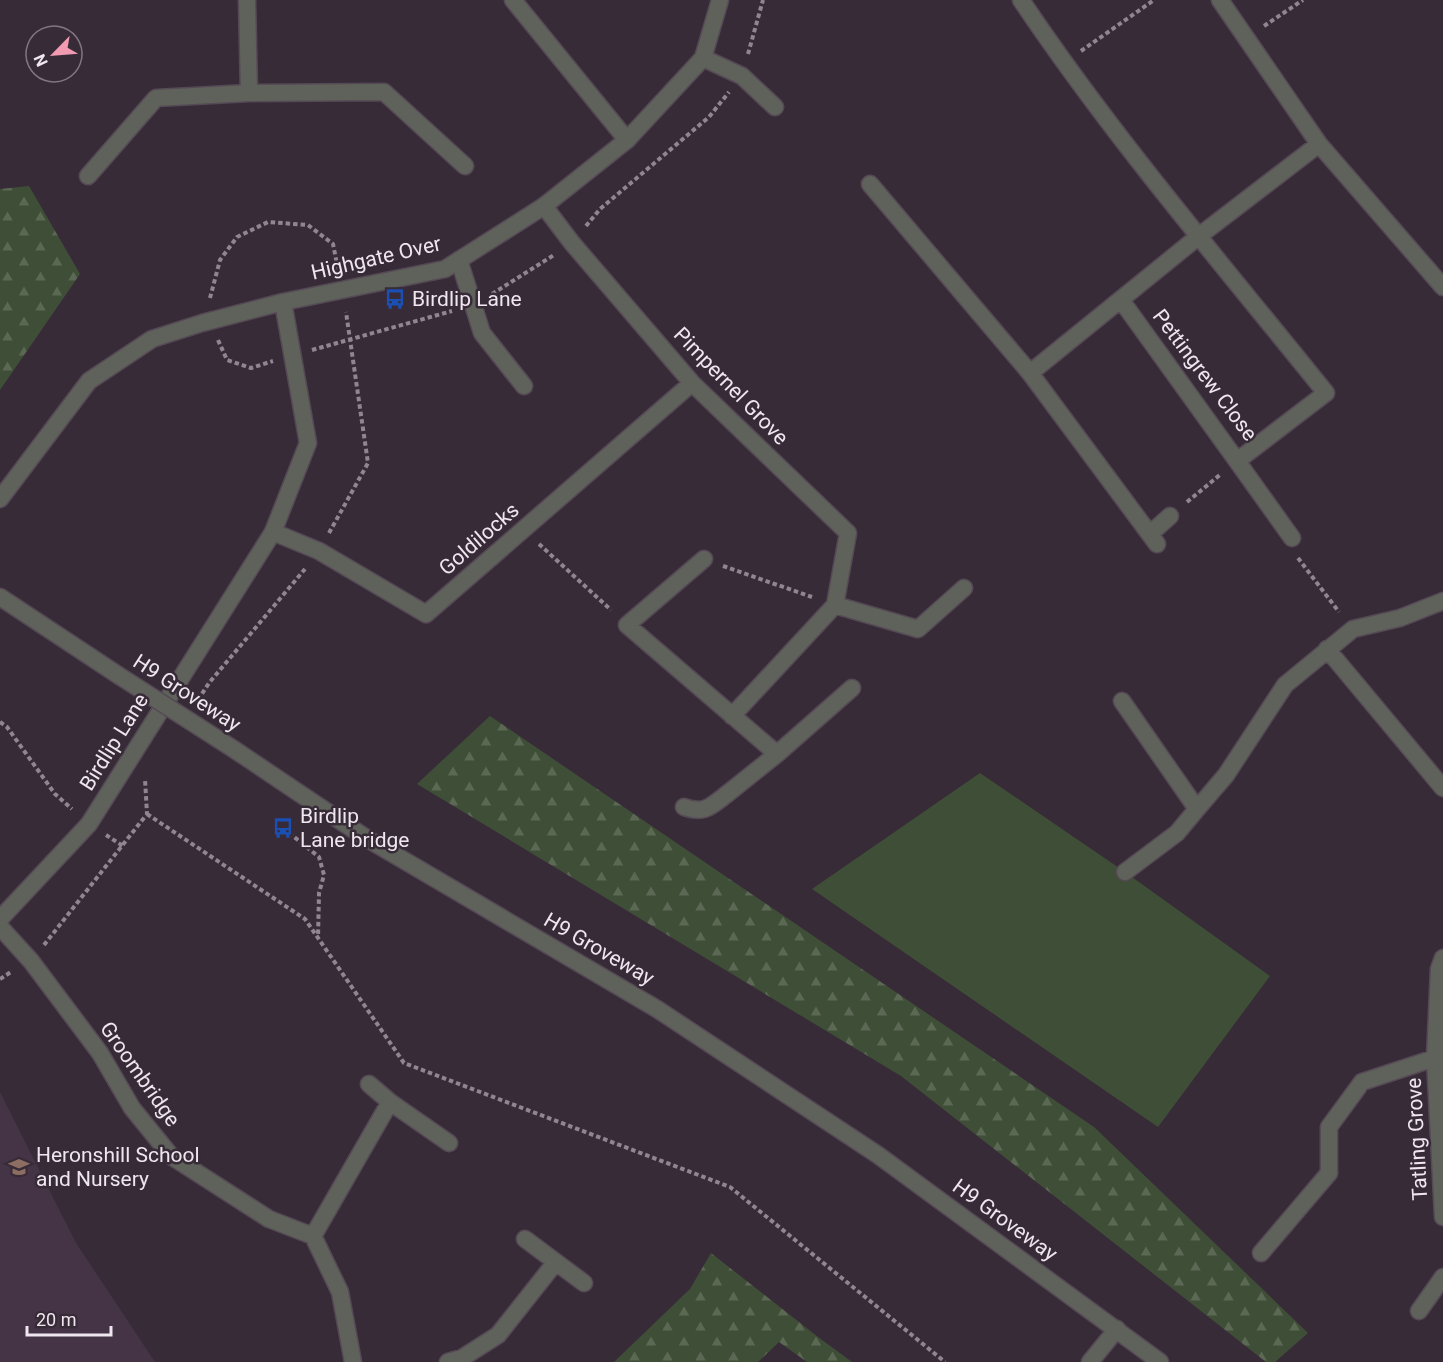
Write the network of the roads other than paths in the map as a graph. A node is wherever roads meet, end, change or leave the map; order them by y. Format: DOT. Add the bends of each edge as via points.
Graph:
graph roads {
  1 [pos="247,0"];
  2 [pos="513,0"];
  3 [pos="720,0"];
  4 [pos="1021,0"];
  5 [pos="1220,0"];
  6 [pos="703,58"];
  7 [pos="249,93"];
  8 [pos="775,107"];
  9 [pos="627,140"];
  10 [pos="1320,144"];
  11 [pos="465,166"];
  12 [pos="88,176"];
  13 [pos="870,184"];
  14 [pos="544,206"];
  15 [pos="1199,236"];
  16 [pos="459,260"];
  17 [pos="1443,286"];
  18 [pos="1121,300"];
  19 [pos="283,302"];
  20 [pos="1030,373"];
  21 [pos="692,383"];
  22 [pos="524,386"];
  23 [pos="1237,461"];
  24 [pos="17,474"];
  25 [pos="0,477"];
  26 [pos="0,499"];
  27 [pos="1170,516"];
  28 [pos="273,532"];
  29 [pos="1292,538"];
  30 [pos="704,559"];
  31 [pos="964,588"];
  32 [pos="0,597"];
  33 [pos="1443,601"];
  34 [pos="835,605"];
  35 [pos="1327,649"];
  36 [pos="852,688"];
  37 [pos="1122,701"];
  38 [pos="732,716"];
  39 [pos="777,754"];
  40 [pos="1443,788"];
  41 [pos="684,807"];
  42 [pos="1197,809"];
  43 [pos="1125,872"];
  44 [pos="0,919"];
  45 [pos="0,927"];
  46 [pos="1443,958"];
  47 [pos="1435,1058"];
  48 [pos="369,1084"];
  49 [pos="390,1102"];
  50 [pos="449,1143"];
  51 [pos="1443,1217"];
  52 [pos="313,1236"];
  53 [pos="525,1239"];
  54 [pos="1261,1253"];
  55 [pos="555,1263"];
  56 [pos="1443,1277"];
  57 [pos="584,1283"];
  58 [pos="1419,1311"];
  59 [pos="1117,1329"];
  60 [pos="353,1362"];
  61 [pos="448,1362"];
  62 [pos="1090,1362"];
  63 [pos="1160,1362"];
  1 -- 7 [label="street"];
  2 -- 9 [label="street"];
  3 -- 6 [label="street, Highgate Over"];
  4 -- 15 [label="street, Pettingrew Close" via="1063,63"];
  5 -- 10 [label="street"];
  6 -- 8 [label="street" via="742,76"];
  6 -- 9 [label="street, Highgate Over"];
  7 -- 11 [label="street" via="384,92"];
  7 -- 12 [label="street" via="156,98"];
  9 -- 14 [label="street, Highgate Over"];
  10 -- 15 [label="street"];
  10 -- 17 [label="street"];
  13 -- 20 [label="street"];
  14 -- 16 [label="street, Highgate Over"];
  14 -- 21 [label="street, Pimpernel Grove"];
  15 -- 18 [label="street"];
  15 -- 23 [label="street, Pettingrew Close" via="1326,393"];
  16 -- 19 [label="street, Highgate Over" via="445,269"];
  16 -- 22 [label="street" via="483,333"];
  18 -- 20 [label="street"];
  18 -- 23 [label="street, Pettingrew Close"];
  19 -- 24 [label="street, Highgate Over" via="152,339 89,381"];
  19 -- 28 [label="street, Birdlip Lane" via="308,443"];
  20 -- 27 [label="street" via="1153,539"];
  21 -- 28 [label="street, Goldilocks" via="426,614 319,551"];
  21 -- 34 [label="street, Pimpernel Grove" via="849,533"];
  23 -- 29 [label="street"];
  24 -- 25 [label="street"];
  24 -- 26 [label="street, Highgate Over"];
  28 -- 44 [label="street, Birdlip Lane" via="89,824"];
  30 -- 38 [label="street" via="627,625"];
  31 -- 34 [label="street" via="918,629"];
  32 -- 59 [label="street, H9 Groveway, bridge" via="366,838 666,1015 878,1155"];
  33 -- 35 [label="street" via="1400,618 1353,629"];
  34 -- 38 [label="street"];
  35 -- 40 [label="street"];
  35 -- 42 [label="street" via="1286,685 1226,775"];
  36 -- 39 [label="street"];
  37 -- 42 [label="street"];
  38 -- 39 [label="street"];
  39 -- 41 [label="street" via="710,808 698,811"];
  42 -- 43 [label="street" via="1177,833"];
  45 -- 52 [label="street, Groombridge" via="31,961 100,1053 132,1108 171,1156 269,1219"];
  46 -- 47 [label="street, Tatling Grove" via="1439,969"];
  47 -- 51 [label="street, Tatling Grove"];
  47 -- 54 [label="street, Tatling Grove" via="1362,1082 1329,1127 1329,1173"];
  48 -- 49 [label="street"];
  49 -- 50 [label="street"];
  49 -- 52 [label="street"];
  52 -- 60 [label="street" via="340,1292"];
  53 -- 55 [label="street"];
  55 -- 57 [label="street"];
  55 -- 61 [label="street" via="498,1335 462,1358"];
  56 -- 58 [label="street"];
  59 -- 62 [label="street"];
  59 -- 63 [label="street, H9 Groveway"];
}
